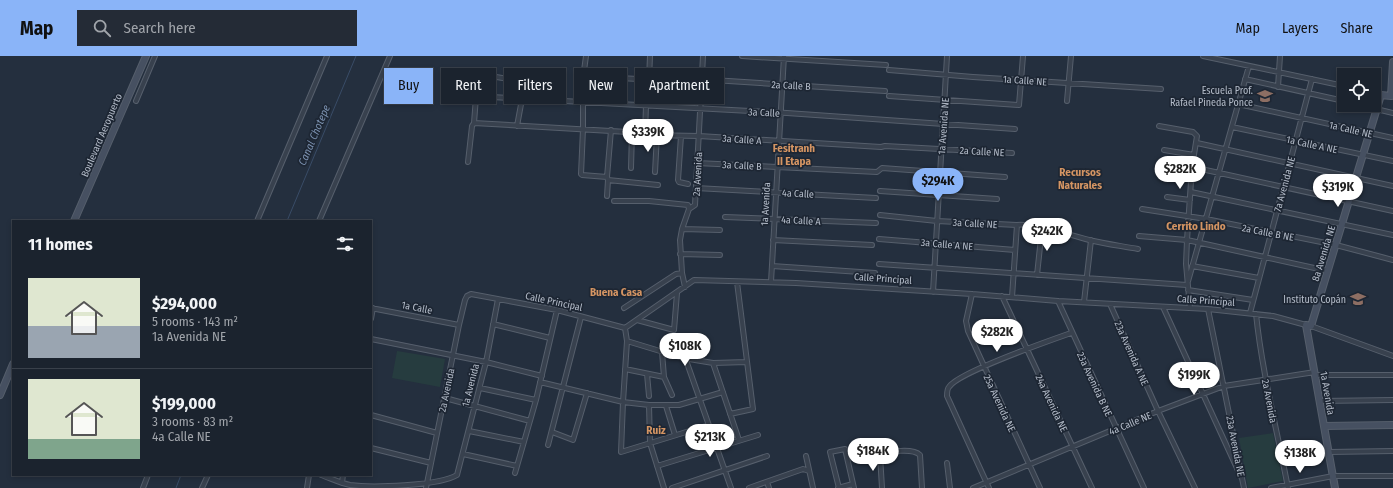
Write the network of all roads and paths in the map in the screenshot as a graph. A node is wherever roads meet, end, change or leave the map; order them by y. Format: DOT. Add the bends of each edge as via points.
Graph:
graph roads {
  1 [pos="146,56"];
  2 [pos="155,56"];
  3 [pos="327,56"];
  4 [pos="390,56"];
  5 [pos="586,56"];
  6 [pos="650,56"];
  7 [pos="704,56"];
  8 [pos="742,56"];
  9 [pos="947,56"];
  10 [pos="1023,56"];
  11 [pos="1071,56"];
  12 [pos="1203,56"];
  13 [pos="1280,56"];
  14 [pos="784,57"];
  15 [pos="1393,62"];
  16 [pos="886,65"];
  17 [pos="1249,66"];
  18 [pos="584,68"];
  19 [pos="649,68"];
  20 [pos="703,68"];
  21 [pos="889,70"];
  22 [pos="1279,72"];
  23 [pos="946,75"];
  24 [pos="1245,79"];
  25 [pos="1312,79"];
  26 [pos="1021,80"];
  27 [pos="724,81"];
  28 [pos="1069,83"];
  29 [pos="782,84"];
  30 [pos="1337,84"];
  31 [pos="1278,86"];
  32 [pos="1161,89"];
  33 [pos="886,91"];
  34 [pos="1309,93"];
  35 [pos="1382,95"];
  36 [pos="889,96"];
  37 [pos="1392,97"];
  38 [pos="945,100"];
  39 [pos="1337,100"];
  40 [pos="136,101"];
  41 [pos="1067,101"];
  42 [pos="475,104"];
  43 [pos="521,104"];
  44 [pos="583,104"];
  45 [pos="614,104"];
  46 [pos="700,104"];
  47 [pos="1238,104"];
  48 [pos="646,106"];
  49 [pos="700,108"];
  50 [pos="1381,110"];
  51 [pos="1376,112"];
  52 [pos="1393,112"];
  53 [pos="781,114"];
  54 [pos="1302,118"];
  55 [pos="474,123"];
  56 [pos="943,124"];
  57 [pos="517,126"];
  58 [pos="1159,126"];
  59 [pos="1232,127"];
  60 [pos="583,129"];
  61 [pos="1015,129"];
  62 [pos="611,130"];
  63 [pos="632,132"];
  64 [pos="646,133"];
  65 [pos="1370,133"];
  66 [pos="658,135"];
  67 [pos="681,136"];
  68 [pos="699,136"];
  69 [pos="1393,138"];
  70 [pos="779,141"];
  71 [pos="1296,141"];
  72 [pos="1197,143"];
  73 [pos="882,147"];
  74 [pos="942,148"];
  75 [pos="1164,150"];
  76 [pos="1225,150"];
  77 [pos="1012,153"];
  78 [pos="1363,154"];
  79 [pos="1194,155"];
  80 [pos="1393,161"];
  81 [pos="468,162"];
  82 [pos="697,163"];
  83 [pos="1290,164"];
  84 [pos="777,167"];
  85 [pos="1192,167"];
  86 [pos="631,168"];
  87 [pos="655,172"];
  88 [pos="940,172"];
  89 [pos="1163,173"];
  90 [pos="1219,173"];
  91 [pos="1004,177"];
  92 [pos="607,178"];
  93 [pos="1356,178"];
  94 [pos="1192,180"];
  95 [pos="688,184"];
  96 [pos="658,185"];
  97 [pos="1284,186"];
  98 [pos="1393,186"];
  99 [pos="696,188"];
  100 [pos="880,191"];
  101 [pos="776,192"];
  102 [pos="1191,192"];
  103 [pos="939,194"];
  104 [pos="607,196"];
  105 [pos="1212,196"];
  106 [pos="1167,197"];
  107 [pos="876,198"];
  108 [pos="997,198"];
  109 [pos="1190,200"];
  110 [pos="614,201"];
  111 [pos="1349,201"];
  112 [pos="689,209"];
  113 [pos="1142,210"];
  114 [pos="1278,210"];
  115 [pos="1393,210"];
  116 [pos="880,216"];
  117 [pos="1189,216"];
  118 [pos="725,217"];
  119 [pos="774,219"];
  120 [pos="1206,219"];
  121 [pos="74,220"];
  122 [pos="257,220"];
  123 [pos="319,220"];
  124 [pos="937,221"];
  125 [pos="876,223"];
  126 [pos="1342,224"];
  127 [pos="1017,225"];
  128 [pos="1042,228"];
  129 [pos="682,229"];
  130 [pos="720,230"];
  131 [pos="1272,233"];
  132 [pos="1393,235"];
  133 [pos="1139,236"];
  134 [pos="879,239"];
  135 [pos="773,240"];
  136 [pos="1091,240"];
  137 [pos="1187,240"];
  138 [pos="1199,242"];
  139 [pos="936,243"];
  140 [pos="1336,245"];
  141 [pos="872,246"];
  142 [pos="1138,249"];
  143 [pos="1015,250"];
  144 [pos="680,254"];
  145 [pos="720,255"];
  146 [pos="1265,256"];
  147 [pos="1393,260"];
  148 [pos="879,264"];
  149 [pos="772,266"];
  150 [pos="1192,266"];
  151 [pos="934,268"];
  152 [pos="1328,271"];
  153 [pos="682,273"];
  154 [pos="875,273"];
  155 [pos="1014,273"];
  156 [pos="1037,275"];
  157 [pos="1086,278"];
  158 [pos="1259,278"];
  159 [pos="737,282"];
  160 [pos="771,282"];
  161 [pos="686,287"];
  162 [pos="1187,287"];
  163 [pos="933,292"];
  164 [pos="677,293"];
  165 [pos="471,294"];
  166 [pos="972,294"];
  167 [pos="1002,296"];
  168 [pos="1012,297"];
  169 [pos="498,299"];
  170 [pos="1254,300"];
  171 [pos="1058,301"];
  172 [pos="1084,302"];
  173 [pos="1110,304"];
  174 [pos="1163,307"];
  175 [pos="372,308"];
  176 [pos="624,308"];
  177 [pos="1190,308"];
  178 [pos="557,310"];
  179 [pos="1208,310"];
  180 [pos="1250,313"];
  181 [pos="1256,314"];
  182 [pos="582,317"];
  183 [pos="636,320"];
  184 [pos="493,324"];
  185 [pos="459,325"];
  186 [pos="1309,325"];
  187 [pos="625,328"];
  188 [pos="1071,333"];
  189 [pos="550,338"];
  190 [pos="372,339"];
  191 [pos="627,341"];
  192 [pos="1028,350"];
  193 [pos="662,352"];
  194 [pos="453,356"];
  195 [pos="1393,356"];
  196 [pos="689,361"];
  197 [pos="486,362"];
  198 [pos="713,362"];
  199 [pos="747,362"];
  200 [pos="12,366"];
  201 [pos="984,367"];
  202 [pos="625,368"];
  203 [pos="1315,373"];
  204 [pos="647,374"];
  205 [pos="1393,374"];
  206 [pos="542,376"];
  207 [pos="664,377"];
  208 [pos="1266,380"];
  209 [pos="540,382"];
  210 [pos="1224,386"];
  211 [pos="480,388"];
  212 [pos="564,388"];
  213 [pos="723,392"];
  214 [pos="587,393"];
  215 [pos="1202,394"];
  216 [pos="0,395"];
  217 [pos="649,396"];
  218 [pos="672,396"];
  219 [pos="445,398"];
  220 [pos="700,399"];
  221 [pos="536,400"];
  222 [pos="1393,400"];
  223 [pos="1320,401"];
  224 [pos="623,402"];
  225 [pos="474,406"];
  226 [pos="649,406"];
  227 [pos="666,406"];
  228 [pos="1158,411"];
  229 [pos="730,414"];
  230 [pos="372,415"];
  231 [pos="530,421"];
  232 [pos="709,425"];
  233 [pos="1393,425"];
  234 [pos="1324,426"];
  235 [pos="1116,429"];
  236 [pos="469,431"];
  237 [pos="552,432"];
  238 [pos="437,433"];
  239 [pos="676,435"];
  240 [pos="758,435"];
  241 [pos="739,440"];
  242 [pos="524,442"];
  243 [pos="650,443"];
  244 [pos="548,446"];
  245 [pos="717,447"];
  246 [pos="1073,447"];
  247 [pos="372,448"];
  248 [pos="1393,451"];
  249 [pos="1329,452"];
  250 [pos="463,454"];
  251 [pos="767,456"];
  252 [pos="806,456"];
  253 [pos="431,464"];
  254 [pos="947,464"];
  255 [pos="1029,465"];
  256 [pos="518,466"];
  257 [pos="657,466"];
  258 [pos="725,470"];
  259 [pos="809,471"];
  260 [pos="515,473"];
  261 [pos="148,476"];
  262 [pos="208,476"];
  263 [pos="309,476"];
  264 [pos="324,476"];
  265 [pos="343,476"];
  266 [pos="1241,476"];
  267 [pos="1333,476"];
  268 [pos="1393,476"];
  269 [pos="342,482"];
  270 [pos="767,482"];
  271 [pos="986,483"];
  272 [pos="427,486"];
  273 [pos="853,486"];
  274 [pos="1287,486"];
  275 [pos="142,488"];
  276 [pos="202,488"];
  277 [pos="307,488"];
  278 [pos="664,488"];
  279 [pos="672,488"];
  280 [pos="731,488"];
  281 [pos="749,488"];
  282 [pos="769,488"];
  283 [pos="813,488"];
  284 [pos="838,488"];
  285 [pos="882,488"];
  286 [pos="922,488"];
  287 [pos="950,488"];
  288 [pos="973,488"];
  289 [pos="989,488"];
  290 [pos="1040,488"];
  291 [pos="1092,488"];
  292 [pos="1144,488"];
  293 [pos="1195,488"];
  294 [pos="1244,488"];
  295 [pos="1271,488"];
  296 [pos="1335,488"];
  1 -- 121 [label="street, Boulevard Aeropuerto"];
  2 -- 40 [label="street"];
  3 -- 122 [label="street"];
  4 -- 123 [label="street"];
  5 -- 18 [label="street"];
  6 -- 19 [label="street"];
  7 -- 20 [label="street, 2a Avenida"];
  8 -- 14 [label="street"];
  9 -- 23 [label="street, 1a Avenida NE"];
  10 -- 26 [label="street"];
  11 -- 28 [label="street"];
  12 -- 17 [label="street"];
  13 -- 22 [label="street"];
  14 -- 16 [label="street"];
  14 -- 29 [label="street, 1a Avenida"];
  15 -- 37 [label="street"];
  17 -- 22 [label="street"];
  17 -- 24 [label="street"];
  21 -- 23 [label="street, 1a Calle NE"];
  22 -- 25 [label="street"];
  22 -- 31 [label="street"];
  23 -- 26 [label="street, 1a Calle NE"];
  23 -- 38 [label="street, 1a Avenida NE"];
  24 -- 31 [label="street"];
  24 -- 47 [label="street"];
  25 -- 30 [label="street"];
  25 -- 34 [label="street, 7a Avenida NE"];
  26 -- 28 [label="street, 1a Calle NE"];
  26 -- 38 [label="street" via="1019,105"];
  27 -- 29 [label="street, 2a Calle B"];
  28 -- 32 [label="street, 1a Calle NE"];
  28 -- 41 [label="street"];
  29 -- 33 [label="street, 2a Calle B"];
  29 -- 53 [label="street, 1a Avenida"];
  31 -- 34 [label="street"];
  34 -- 39 [label="street"];
  34 -- 54 [label="street, 7a Avenida NE"];
  35 -- 37 [label="street"];
  36 -- 38 [label="street"];
  38 -- 56 [label="street, 1a Avenida NE"];
  42 -- 55 [label="street"];
  43 -- 57 [label="street"];
  44 -- 60 [label="street"];
  45 -- 48 [label="street, 3a Calle"];
  46 -- 49 [label="street, 2a Avenida"];
  47 -- 54 [label="street, 1a Calle NE"];
  47 -- 59 [label="street"];
  48 -- 49 [label="street, 3a Calle"];
  48 -- 64 [label="street"];
  49 -- 53 [label="street, 3a Calle"];
  49 -- 68 [label="street, 2a Avenida"];
  50 -- 52 [label="street"];
  51 -- 65 [label="street, 8a Avenida NE"];
  53 -- 56 [label="street, 3a Calle"];
  53 -- 70 [label="street, 1a Avenida"];
  54 -- 65 [label="street, 1a Calle NE"];
  54 -- 71 [label="street, 7a Avenida NE"];
  55 -- 57 [label="street, 3a Calle A"];
  55 -- 81 [label="street"];
  56 -- 61 [label="street, 3a Calle"];
  56 -- 74 [label="street, 1a Avenida NE"];
  57 -- 60 [label="street, 3a Calle A"];
  58 -- 72 [label="street" via="1193,132 1197,136"];
  59 -- 71 [label="street, 1a Calle A NE"];
  59 -- 76 [label="street"];
  60 -- 62 [label="street, 3a Calle A"];
  60 -- 92 [label="street" via="581,174"];
  62 -- 63 [label="street, 3a Calle A"];
  62 -- 92 [label="street"];
  63 -- 64 [label="street, 3a Calle A"];
  63 -- 86 [label="street"];
  64 -- 66 [label="street, 3a Calle A"];
  65 -- 69 [label="street, 1a Calle NE"];
  65 -- 78 [label="street, 8a Avenida NE"];
  66 -- 67 [label="street, 3a Calle A"];
  66 -- 87 [label="street"];
  67 -- 68 [label="street, 3a Calle A"];
  67 -- 95 [label="street" via="678,180"];
  68 -- 70 [label="street, 3a Calle A"];
  68 -- 82 [label="street, 2a Avenida"];
  70 -- 73 [label="street, 3a Calle A"];
  70 -- 84 [label="street, 1a Avenida"];
  71 -- 78 [label="street, 1a Calle A NE"];
  71 -- 83 [label="street, 7a Avenida NE"];
  72 -- 76 [label="street"];
  72 -- 79 [label="street"];
  73 -- 74 [label="street, 2a Calle NE"];
  74 -- 77 [label="street, 2a Calle NE"];
  74 -- 88 [label="street, 1a Avenida NE"];
  75 -- 79 [label="street"];
  76 -- 83 [label="street"];
  76 -- 90 [label="street"];
  78 -- 80 [label="street, 1a Calle A NE"];
  78 -- 93 [label="street, 8a Avenida NE"];
  79 -- 85 [label="street"];
  82 -- 84 [label="street, 3a Calle B"];
  82 -- 99 [label="street, 2a Avenida"];
  83 -- 93 [label="street"];
  83 -- 97 [label="street, 7a Avenida NE"];
  84 -- 88 [label="street, 3a Calle B" via="877,172 882,168"];
  84 -- 101 [label="street, 1a Avenida"];
  85 -- 90 [label="street"];
  85 -- 94 [label="street"];
  88 -- 91 [label="street, 3a Calle B"];
  88 -- 103 [label="street, 1a Avenida NE"];
  89 -- 94 [label="street"];
  90 -- 97 [label="street"];
  90 -- 105 [label="street"];
  92 -- 96 [label="street"];
  92 -- 104 [label="street"];
  93 -- 98 [label="street"];
  93 -- 111 [label="street, 8a Avenida NE"];
  94 -- 102 [label="street"];
  97 -- 111 [label="street"];
  97 -- 114 [label="street, 7a Avenida NE"];
  99 -- 101 [label="street, 4a Calle"];
  99 -- 112 [label="street, 2a Avenida" via="695,205"];
  100 -- 103 [label="street"];
  101 -- 107 [label="street, 4a Calle"];
  101 -- 119 [label="street, 1a Avenida"];
  102 -- 105 [label="street"];
  102 -- 109 [label="street"];
  103 -- 108 [label="street"];
  103 -- 124 [label="street, 1a Avenida NE"];
  105 -- 114 [label="street"];
  105 -- 120 [label="street"];
  106 -- 109 [label="street"];
  109 -- 117 [label="street"];
  110 -- 112 [label="street" via="688,204"];
  111 -- 115 [label="street"];
  111 -- 126 [label="street, 8a Avenida NE"];
  112 -- 129 [label="street, 2a Avenida"];
  113 -- 117 [label="street, 2a Calle B NE"];
  114 -- 126 [label="street"];
  114 -- 131 [label="street, 7a Avenida NE"];
  116 -- 124 [label="street, 3a Calle NE"];
  117 -- 120 [label="street, 2a Calle B NE"];
  117 -- 137 [label="street"];
  118 -- 119 [label="street, 4a Calle A"];
  119 -- 125 [label="street, 4a Calle A"];
  119 -- 135 [label="street, 1a Avenida"];
  120 -- 131 [label="street, 2a Calle B NE"];
  120 -- 138 [label="street"];
  124 -- 127 [label="street, 3a Calle NE"];
  124 -- 139 [label="street, 1a Avenida NE"];
  126 -- 132 [label="street"];
  126 -- 140 [label="street, 8a Avenida NE"];
  127 -- 128 [label="street, 3a Calle NE"];
  127 -- 143 [label="street"];
  128 -- 136 [label="street, 3a Calle NE"];
  128 -- 156 [label="street"];
  129 -- 130 [label="street"];
  129 -- 144 [label="street, 2a Avenida"];
  131 -- 140 [label="street, 2a Calle B NE"];
  131 -- 146 [label="street, 7a Avenida NE"];
  133 -- 137 [label="street"];
  134 -- 139 [label="street, 3a Calle A NE"];
  135 -- 141 [label="street"];
  135 -- 149 [label="street, 1a Avenida"];
  136 -- 142 [label="street, 3a Calle NE"];
  136 -- 157 [label="street"];
  137 -- 138 [label="street"];
  137 -- 162 [label="street"];
  138 -- 146 [label="street"];
  138 -- 150 [label="street"];
  139 -- 143 [label="street, 3a Calle A NE"];
  139 -- 151 [label="street, 1a Avenida NE"];
  140 -- 147 [label="street, 2a Calle B NE"];
  140 -- 152 [label="street, 8a Avenida NE"];
  143 -- 155 [label="street"];
  144 -- 145 [label="street"];
  144 -- 153 [label="street, 2a Avenida"];
  146 -- 152 [label="street"];
  146 -- 158 [label="street, 7a Avenida NE"];
  148 -- 151 [label="street"];
  149 -- 154 [label="street"];
  149 -- 160 [label="street, 1a Avenida"];
  150 -- 158 [label="street"];
  150 -- 162 [label="street"];
  151 -- 155 [label="street"];
  151 -- 163 [label="street, 1a Avenida NE"];
  152 -- 186 [label="street, 8a Avenida NE"];
  153 -- 161 [label="street, 2a Avenida"];
  153 -- 176 [label="street" via="676,274"];
  155 -- 156 [label="street"];
  155 -- 168 [label="street"];
  156 -- 157 [label="street"];
  157 -- 162 [label="street"];
  157 -- 172 [label="street"];
  158 -- 170 [label="street, 7a Avenida NE"];
  159 -- 160 [label="street, Calle Principal"];
  159 -- 161 [label="street, Calle Principal" via="694,280"];
  159 -- 199 [label="street"];
  160 -- 163 [label="street, Calle Principal"];
  161 -- 164 [label="street, Calle Principal"];
  162 -- 170 [label="street"];
  162 -- 177 [label="street"];
  163 -- 166 [label="street, Calle Principal"];
  164 -- 183 [label="street, Calle Principal"];
  164 -- 183 [label="street" via="674,330"];
  165 -- 169 [label="street, Calle Principal"];
  165 -- 185 [label="street, 2a Avenida" via="465,300"];
  166 -- 167 [label="street, Calle Principal"];
  166 -- 201 [label="street, 25a Avenida NE" via="966,321"];
  167 -- 168 [label="street, Calle Principal"];
  167 -- 192 [label="street, 24a Avenida NE"];
  168 -- 171 [label="street, Calle Principal"];
  169 -- 178 [label="street, Calle Principal"];
  169 -- 184 [label="street, 1a Avenida"];
  170 -- 180 [label="street, 7a Avenida NE"];
  171 -- 172 [label="street, Calle Principal"];
  171 -- 188 [label="street, 23a Avenida B NE"];
  172 -- 173 [label="street, Calle Principal"];
  173 -- 174 [label="street, Calle Principal"];
  173 -- 228 [label="street, 23a Avenida A NE"];
  174 -- 177 [label="street, Calle Principal"];
  174 -- 215 [label="street"];
  175 -- 185 [label="street, 1a Calle"];
  177 -- 179 [label="street, Calle Principal"];
  178 -- 182 [label="street, Calle Principal"];
  178 -- 189 [label="street"];
  179 -- 180 [label="street, Calle Principal"];
  179 -- 210 [label="street, 23a Avenida NE"];
  180 -- 181 [label="street, Calle Principal"];
  181 -- 186 [label="street, Calle Principal"];
  181 -- 208 [label="street, 2a Avenida"];
  182 -- 187 [label="street, Calle Principal"];
  182 -- 212 [label="street"];
  183 -- 187 [label="street, Calle Principal"];
  184 -- 189 [label="street"];
  184 -- 197 [label="street, 1a Avenida"];
  185 -- 194 [label="street, 2a Avenida"];
  186 -- 195 [label="street, Calle Principal"];
  186 -- 203 [label="street, 1a Avenida"];
  187 -- 191 [label="street"];
  188 -- 192 [label="street"];
  188 -- 235 [label="street, 23a Avenida B NE"];
  189 -- 206 [label="street"];
  190 -- 194 [label="street"];
  191 -- 193 [label="street"];
  191 -- 202 [label="street"];
  192 -- 201 [label="street"];
  192 -- 246 [label="street, 24a Avenida NE"];
  193 -- 196 [label="street"];
  193 -- 207 [label="street"];
  194 -- 197 [label="street"];
  194 -- 219 [label="street, 2a Avenida"];
  196 -- 198 [label="street"];
  196 -- 220 [label="street"];
  197 -- 206 [label="street"];
  197 -- 211 [label="street, 1a Avenida"];
  198 -- 199 [label="street"];
  198 -- 213 [label="street"];
  199 -- 229 [label="street" via="753,409"];
  200 -- 216 [label="street"];
  201 -- 255 [label="street, 25a Avenida NE"];
  201 -- 271 [label="street" via="954,382 948,387 947,396"];
  202 -- 204 [label="street"];
  202 -- 224 [label="street"];
  203 -- 205 [label="street"];
  203 -- 208 [label="street, 4a Calle NE"];
  203 -- 223 [label="street, 1a Avenida"];
  204 -- 207 [label="street"];
  204 -- 217 [label="street"];
  206 -- 209 [label="street"];
  207 -- 218 [label="street"];
  208 -- 210 [label="street, 4a Calle NE"];
  208 -- 274 [label="street, 2a Avenida"];
  209 -- 212 [label="street"];
  209 -- 221 [label="street"];
  210 -- 215 [label="street, 4a Calle NE"];
  210 -- 266 [label="street, 23a Avenida NE"];
  211 -- 221 [label="street"];
  211 -- 225 [label="street, 1a Avenida"];
  212 -- 214 [label="street"];
  212 -- 237 [label="street"];
  213 -- 220 [label="street"];
  213 -- 229 [label="street"];
  214 -- 224 [label="street"];
  214 -- 237 [label="street" via="573,440"];
  215 -- 228 [label="street, 4a Calle NE"];
  215 -- 266 [label="street"];
  219 -- 225 [label="street"];
  219 -- 238 [label="street, 2a Avenida"];
  220 -- 227 [label="street"];
  220 -- 232 [label="street"];
  221 -- 231 [label="street"];
  222 -- 223 [label="street"];
  223 -- 234 [label="street, 1a Avenida"];
  224 -- 226 [label="street"];
  224 -- 243 [label="street" via="621,452"];
  225 -- 231 [label="street"];
  225 -- 236 [label="street, 1a Avenida"];
  226 -- 227 [label="street"];
  226 -- 243 [label="street"];
  227 -- 239 [label="street"];
  228 -- 235 [label="street, 4a Calle NE"];
  228 -- 293 [label="street, 23a Avenida A NE"];
  229 -- 241 [label="street"];
  230 -- 238 [label="street"];
  231 -- 242 [label="street"];
  232 -- 239 [label="street"];
  232 -- 245 [label="street"];
  233 -- 234 [label="street"];
  234 -- 249 [label="street, 1a Avenida"];
  235 -- 246 [label="street, 4a Calle NE"];
  235 -- 292 [label="street, 23a Avenida B NE"];
  236 -- 242 [label="street"];
  236 -- 250 [label="street, 1a Avenida"];
  237 -- 244 [label="street"];
  238 -- 253 [label="street, 2a Avenida"];
  239 -- 243 [label="street"];
  240 -- 241 [label="street"];
  241 -- 245 [label="street"];
  242 -- 256 [label="street"];
  243 -- 257 [label="street"];
  245 -- 257 [label="street"];
  245 -- 258 [label="street"];
  246 -- 255 [label="street, 4a Calle NE"];
  246 -- 291 [label="street, 24a Avenida NE"];
  247 -- 253 [label="street"];
  248 -- 249 [label="street"];
  249 -- 267 [label="street, 1a Avenida"];
  250 -- 256 [label="street"];
  250 -- 272 [label="street, 1a Avenida" via="457,475"];
  251 -- 258 [label="street"];
  252 -- 259 [label="street"];
  253 -- 272 [label="street, 2a Avenida"];
  254 -- 287 [label="street"];
  255 -- 271 [label="street, 4a Calle NE"];
  255 -- 290 [label="street, 25a Avenida NE"];
  256 -- 260 [label="street"];
  257 -- 278 [label="street"];
  258 -- 279 [label="street"];
  258 -- 280 [label="street"];
  259 -- 270 [label="street" via="804,469"];
  259 -- 283 [label="street"];
  261 -- 275 [label="street"];
  262 -- 276 [label="street"];
  263 -- 277 [label="street"];
  264 -- 269 [label="street"];
  265 -- 269 [label="street"];
  266 -- 294 [label="street, 23a Avenida NE"];
  267 -- 268 [label="street"];
  267 -- 274 [label="street"];
  267 -- 296 [label="street, 1a Avenida"];
  269 -- 272 [label="street" via="351,486 377,488"];
  270 -- 281 [label="street"];
  270 -- 282 [label="street"];
  271 -- 288 [label="street, 4a Calle NE"];
  271 -- 289 [label="street"];
  273 -- 284 [label="street"];
  273 -- 284 [label="street" via="844,449 830,452"];
  274 -- 295 [label="street"];
  285 -- 286 [label="street" via="880,455 886,452 912,450 920,455"];
}
